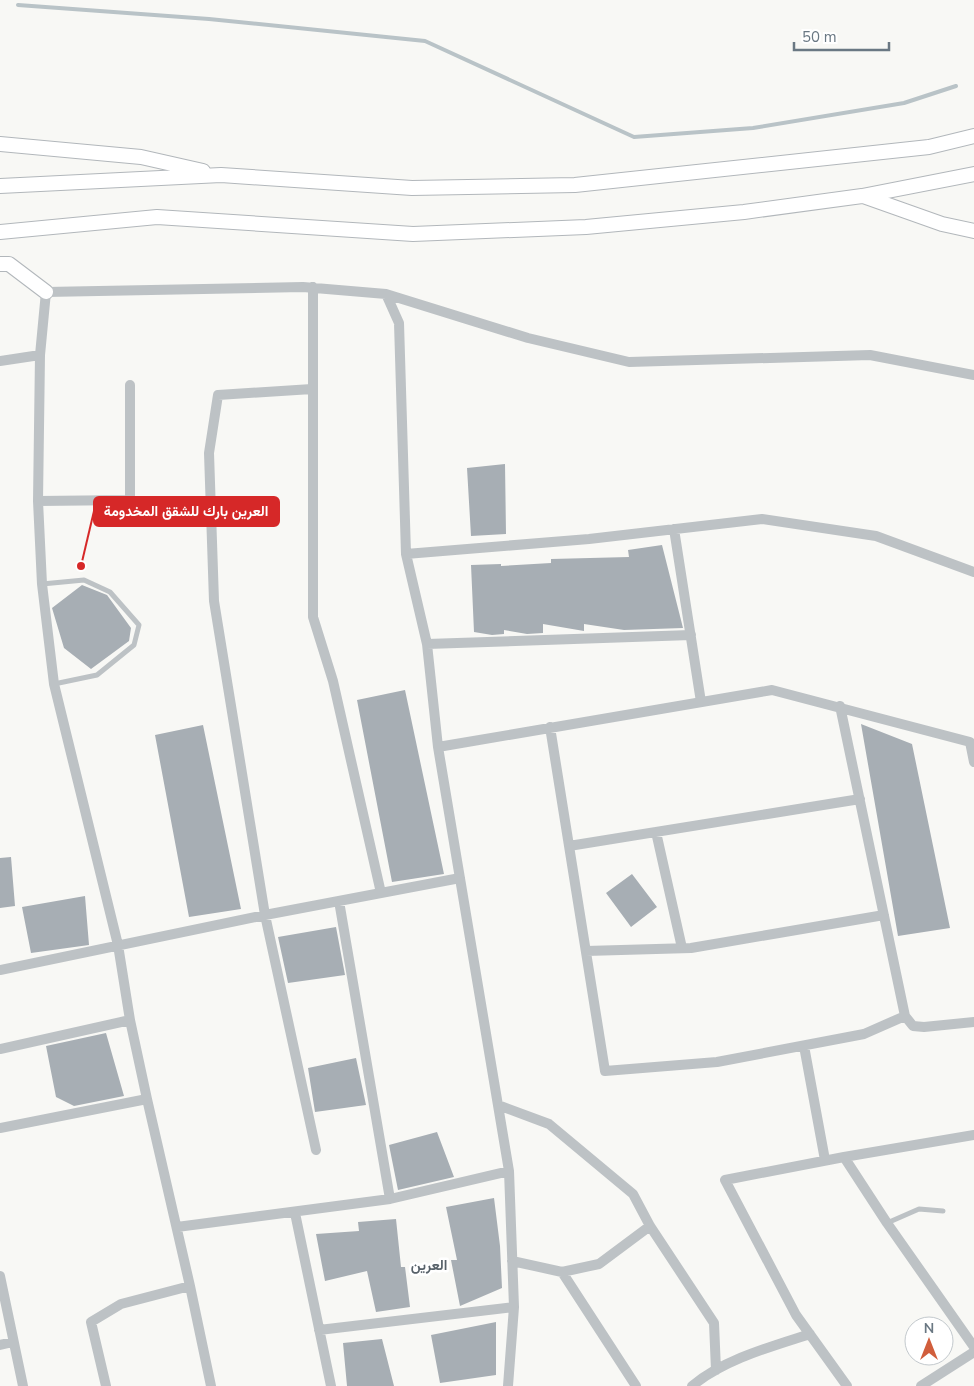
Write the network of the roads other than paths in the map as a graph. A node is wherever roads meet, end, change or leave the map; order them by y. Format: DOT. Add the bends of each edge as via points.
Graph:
graph roads {
  1 [pos="974,136"];
  2 [pos="0,144"];
  3 [pos="974,174"];
  4 [pos="221,175"];
  5 [pos="0,186"];
  6 [pos="862,196"];
  7 [pos="974,231"];
  8 [pos="0,232"];
  9 [pos="0,264"];
  10 [pos="312,288"];
  11 [pos="46,292"];
  12 [pos="386,294"];
  13 [pos="40,355"];
  14 [pos="0,361"];
  15 [pos="974,375"];
  16 [pos="130,385"];
  17 [pos="312,389"];
  18 [pos="38,500"];
  19 [pos="674,529"];
  20 [pos="406,554"];
  21 [pos="974,572"];
  22 [pos="42,584"];
  23 [pos="691,635"];
  24 [pos="427,644"];
  25 [pos="54,684"];
  26 [pos="701,702"];
  27 [pos="840,706"];
  28 [pos="550,727"];
  29 [pos="438,747"];
  30 [pos="974,762"];
  31 [pos="860,799"];
  32 [pos="656,832"];
  33 [pos="569,846"];
  34 [pos="460,878"];
  35 [pos="381,893"];
  36 [pos="339,901"];
  37 [pos="265,914"];
  38 [pos="884,915"];
  39 [pos="118,945"];
  40 [pos="682,948"];
  41 [pos="586,951"];
  42 [pos="0,970"];
  43 [pos="905,1016"];
  44 [pos="130,1020"];
  45 [pos="974,1022"];
  46 [pos="804,1046"];
  47 [pos="0,1049"];
  48 [pos="147,1099"];
  49 [pos="498,1105"];
  50 [pos="0,1128"];
  51 [pos="974,1135"];
  52 [pos="316,1150"];
  53 [pos="844,1156"];
  54 [pos="825,1160"];
  55 [pos="509,1171"];
  56 [pos="390,1199"];
  57 [pos="943,1211"];
  58 [pos="295,1213"];
  59 [pos="887,1223"];
  60 [pos="650,1226"];
  61 [pos="177,1227"];
  62 [pos="512,1261"];
  63 [pos="562,1272"];
  64 [pos="0,1276"];
  65 [pos="190,1286"];
  66 [pos="514,1307"];
  67 [pos="319,1330"];
  68 [pos="810,1334"];
  69 [pos="972,1341"];
  70 [pos="14,1342"];
  71 [pos="0,1345"];
  72 [pos="974,1352"];
  73 [pos="716,1370"];
  74 [pos="23,1386"];
  75 [pos="106,1386"];
  76 [pos="211,1386"];
  77 [pos="331,1386"];
  78 [pos="508,1386"];
  79 [pos="636,1386"];
  80 [pos="692,1386"];
  81 [pos="847,1386"];
  82 [pos="921,1386"];
  1 -- 4 [label="main road" via="929,147 575,185 412,188"];
  2 -- 4 [label="main road" via="141,157"];
  3 -- 6 [label="main road"];
  4 -- 5 [label="main road"];
  6 -- 7 [label="main road" via="942,224"];
  6 -- 8 [label="main road" via="744,212 586,227 413,234 157,217"];
  9 -- 11 [label="main road" via="10,264"];
  10 -- 11 [label="street"];
  10 -- 12 [label="street"];
  10 -- 17 [label="street"];
  11 -- 13 [label="street"];
  12 -- 15 [label="street" via="528,338 629,362 870,355"];
  12 -- 20 [label="street" via="399,323"];
  13 -- 14 [label="street"];
  13 -- 18 [label="street"];
  16 -- 18 [label="street" via="130,500"];
  17 -- 35 [label="street" via="313,618 333,680"];
  17 -- 37 [label="street" via="218,394 210,453 214,601"];
  18 -- 22 [label="street"];
  19 -- 20 [label="street"];
  19 -- 21 [label="street" via="762,518 876,536"];
  19 -- 23 [label="street"];
  20 -- 24 [label="street"];
  22 -- 25 [label="street"];
  22 -- 25 [label="lane" via="84,580 110,592 139,625 134,645 97,676"];
  23 -- 24 [label="street"];
  23 -- 26 [label="street"];
  24 -- 29 [label="street"];
  25 -- 39 [label="street"];
  26 -- 27 [label="street" via="772,690"];
  26 -- 28 [label="street"];
  27 -- 30 [label="street" via="970,742"];
  27 -- 31 [label="street"];
  28 -- 29 [label="street"];
  28 -- 33 [label="street"];
  29 -- 34 [label="street"];
  31 -- 32 [label="street"];
  31 -- 38 [label="street"];
  32 -- 33 [label="street"];
  32 -- 40 [label="street"];
  33 -- 41 [label="street"];
  34 -- 35 [label="street"];
  34 -- 49 [label="street"];
  35 -- 36 [label="street"];
  36 -- 37 [label="street"];
  36 -- 56 [label="street"];
  37 -- 39 [label="street"];
  37 -- 52 [label="street"];
  38 -- 40 [label="street"];
  38 -- 43 [label="street"];
  39 -- 42 [label="street"];
  39 -- 44 [label="street"];
  40 -- 41 [label="street"];
  41 -- 46 [label="street" via="605,1071 717,1062"];
  43 -- 45 [label="street" via="913,1026 924,1027"];
  43 -- 46 [label="street" via="864,1034"];
  44 -- 47 [label="street"];
  44 -- 48 [label="street"];
  46 -- 54 [label="street"];
  48 -- 50 [label="street"];
  48 -- 61 [label="street"];
  49 -- 55 [label="street"];
  49 -- 60 [label="street" via="549,1124 633,1194"];
  51 -- 53 [label="street"];
  53 -- 54 [label="street"];
  53 -- 59 [label="street"];
  54 -- 68 [label="street" via="725,1180 796,1315"];
  55 -- 56 [label="street"];
  55 -- 62 [label="street"];
  56 -- 58 [label="street"];
  57 -- 59 [label="lane" via="919,1208"];
  58 -- 61 [label="street"];
  58 -- 67 [label="street"];
  59 -- 69 [label="street"];
  60 -- 63 [label="street" via="599,1264"];
  60 -- 73 [label="street" via="714,1323"];
  61 -- 65 [label="street"];
  62 -- 63 [label="street"];
  62 -- 66 [label="street"];
  63 -- 79 [label="street"];
  64 -- 70 [label="street"];
  65 -- 75 [label="street" via="121,1304 91,1322"];
  65 -- 76 [label="street"];
  66 -- 67 [label="street"];
  66 -- 78 [label="street"];
  67 -- 77 [label="street"];
  68 -- 73 [label="street" via="750,1354"];
  68 -- 81 [label="street"];
  70 -- 71 [label="street"];
  70 -- 74 [label="street"];
  72 -- 82 [label="street"];
  73 -- 80 [label="street"];
}
